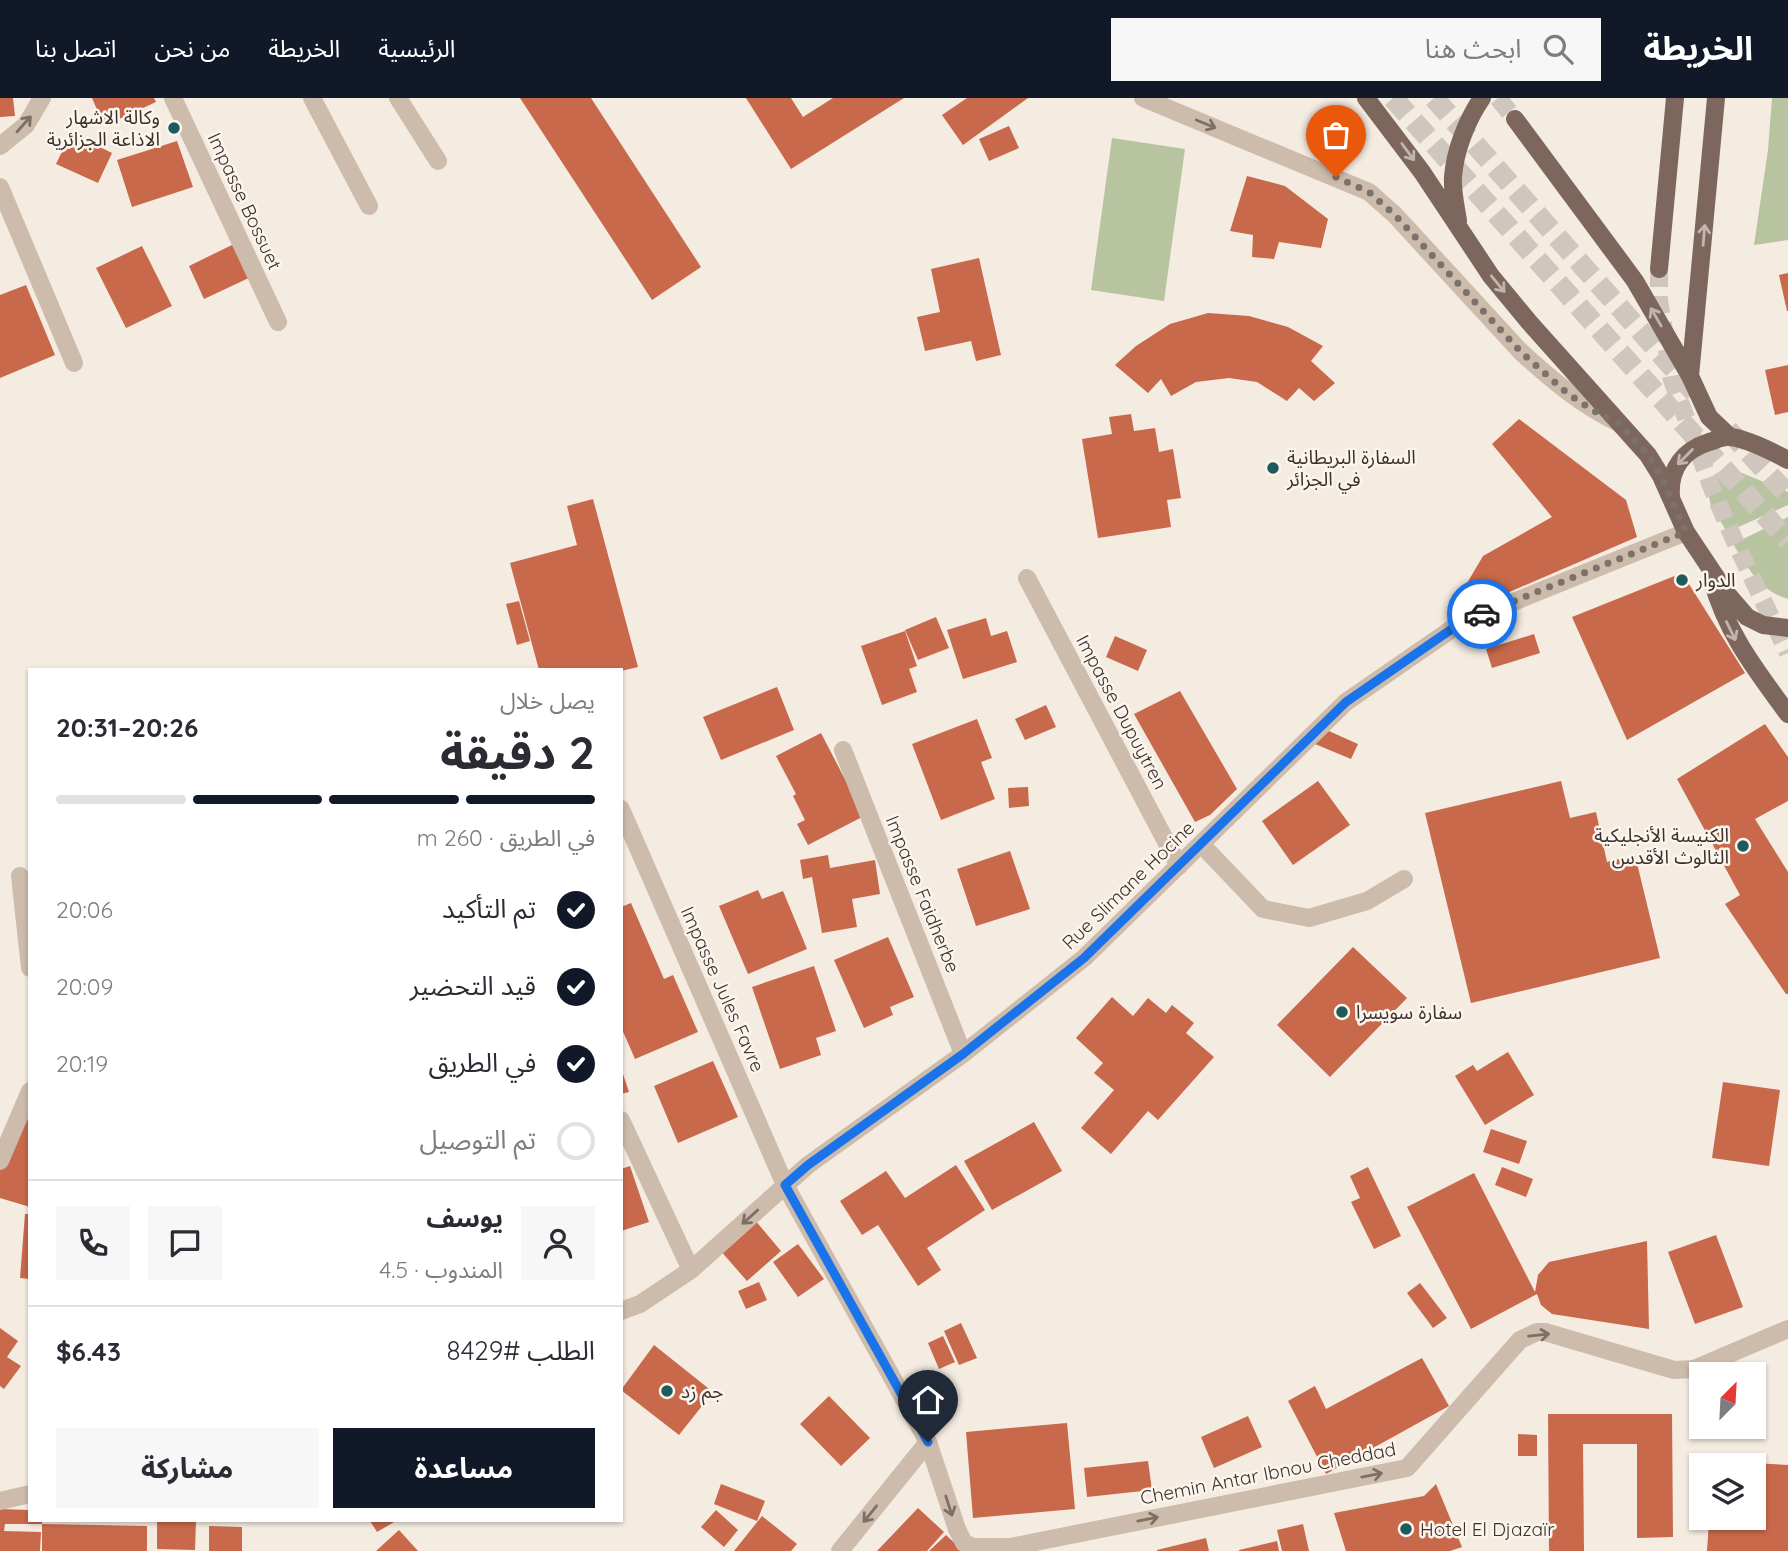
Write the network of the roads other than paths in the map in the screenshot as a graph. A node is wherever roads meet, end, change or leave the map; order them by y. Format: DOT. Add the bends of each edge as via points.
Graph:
graph roads {
  1 [pos="42,98"];
  2 [pos="173,98"];
  3 [pos="312,98"];
  4 [pos="398,98"];
  5 [pos="1143,98"];
  6 [pos="1366,98"];
  7 [pos="1482,98"];
  8 [pos="1675,98"];
  9 [pos="1716,98"];
  10 [pos="1515,119"];
  11 [pos="0,146"];
  12 [pos="438,161"];
  13 [pos="0,187"];
  14 [pos="369,206"];
  15 [pos="1459,228"];
  16 [pos="1659,269"];
  17 [pos="278,323"];
  18 [pos="74,363"];
  19 [pos="1690,376"];
  20 [pos="1619,423"];
  21 [pos="1730,437"];
  22 [pos="1788,460"];
  23 [pos="1672,503"];
  24 [pos="1686,532"];
  25 [pos="1708,567"];
  26 [pos="1027,578"];
  27 [pos="1788,628"];
  28 [pos="1788,714"];
  29 [pos="843,750"];
  30 [pos="623,814"];
  31 [pos="1202,844"];
  32 [pos="1179,866"];
  33 [pos="20,876"];
  34 [pos="1405,879"];
  35 [pos="28,950"];
  36 [pos="963,1054"];
  37 [pos="28,1096"];
  38 [pos="623,1124"];
  39 [pos="0,1161"];
  40 [pos="785,1185"];
  41 [pos="691,1270"];
  42 [pos="623,1310"];
  43 [pos="1788,1329"];
  44 [pos="928,1442"];
  45 [pos="28,1494"];
  46 [pos="0,1501"];
  47 [pos="841,1551"];
  11 -- 1 [label="street, one-way" via="26,125"];
  2 -- 17 [label="street, Impasse Bossuet"];
  3 -- 14 [label="street"];
  4 -- 12 [label="street"];
  5 -- 20 [label="street, one-way" via="1369,192 1521,352 1585,405"];
  6 -- 15 [label="main road, one-way"];
  7 -- 15 [label="main road" via="1461,141 1453,176"];
  8 -- 16 [label="main road"];
  19 -- 9 [label="main road, one-way"];
  19 -- 10 [label="main road, one-way" via="1635,281"];
  13 -- 18 [label="street"];
  15 -- 20 [label="main road, one-way" via="1491,276"];
  19 -- 21 [label="main road" via="1709,417"];
  20 -- 23 [label="main road" via="1648,455"];
  21 -- 22 [label="main road"];
  21 -- 23 [label="main road, one-way" via="1700,445 1681,459 1671,485"];
  23 -- 24 [label="main road"];
  24 -- 25 [label="main road"];
  24 -- 31 [label="street, Rue Slimane Hocine" via="1459,624 1346,702"];
  25 -- 27 [label="main road" via="1747,617 1763,625"];
  25 -- 28 [label="main road, one-way" via="1734,638"];
  26 -- 32 [label="street, Impasse Dupuytren"];
  29 -- 36 [label="street, Impasse Faidherbe"];
  30 -- 40 [label="street, Impasse Jules Favre"];
  31 -- 32 [label="street, Rue Slimane Hocine"];
  31 -- 34 [label="street" via="1262,909 1309,918 1367,901"];
  32 -- 36 [label="street, Rue Slimane Hocine" via="1084,958"];
  33 -- 35 [label="street"];
  36 -- 40 [label="street, Rue Slimane Hocine"];
  37 -- 39 [label="street"];
  38 -- 41 [label="street"];
  40 -- 41 [label="street, Rue Slimane Hocine, one-way"];
  40 -- 44 [label="street, Impasse Jules Favre"];
  41 -- 42 [label="street, Rue Slimane Hocine"];
  44 -- 43 [label="street, Chemin Antar Ibnou Cheddad, one-way" via="964,1543 1010,1547 1407,1468 1520,1340 1536,1332 1674,1370 1694,1369"];
  44 -- 47 [label="street, one-way"];
  45 -- 46 [label="street"];
}
